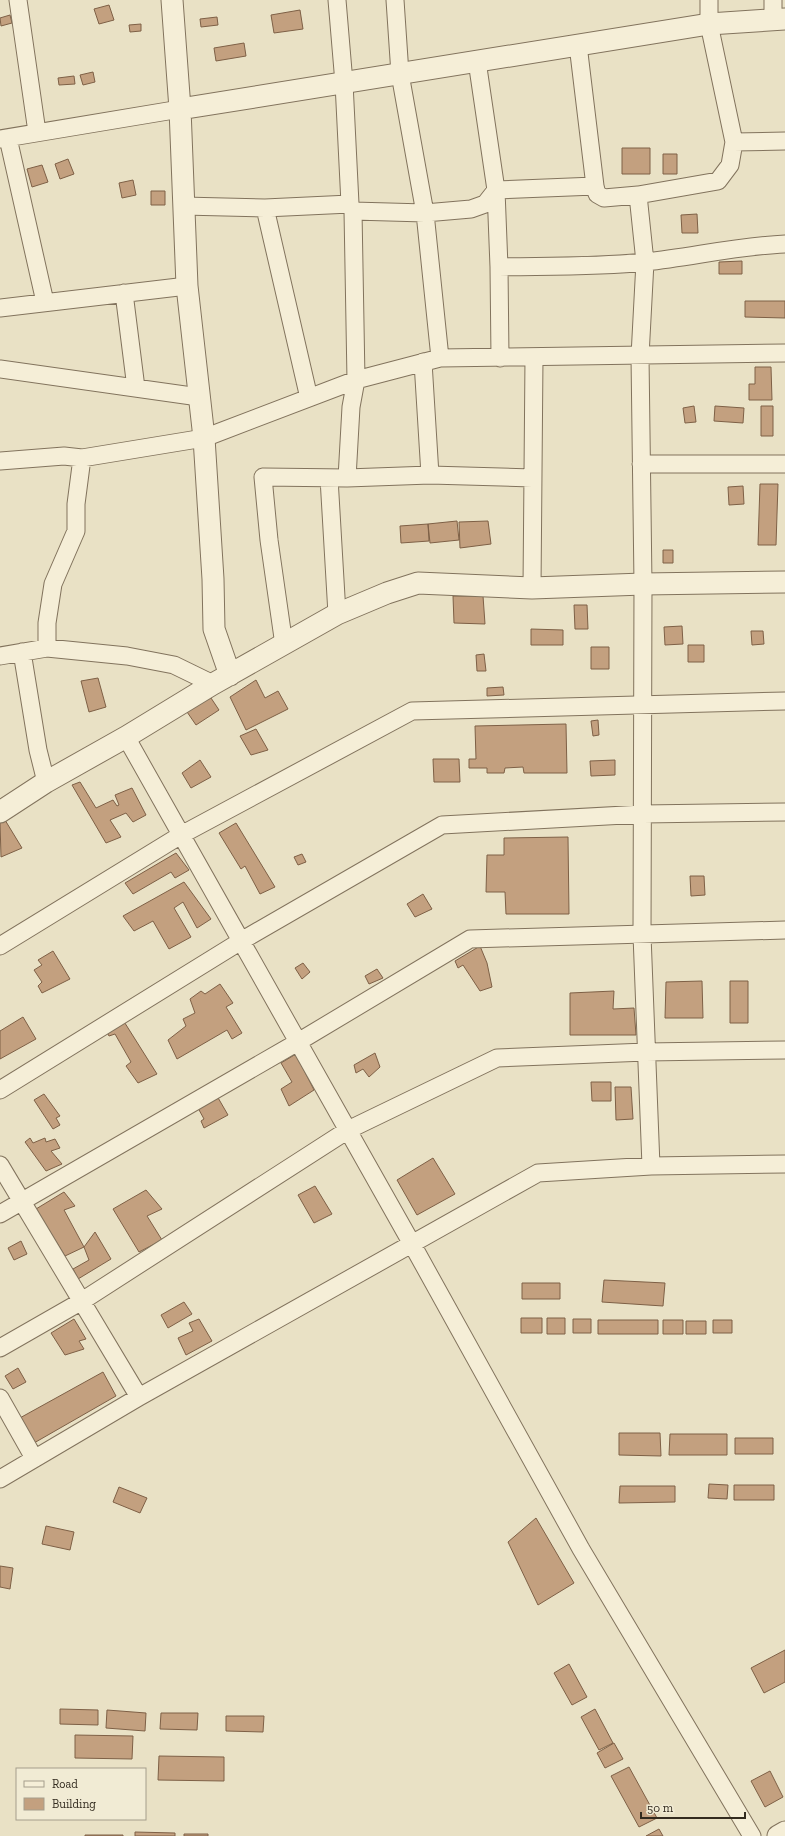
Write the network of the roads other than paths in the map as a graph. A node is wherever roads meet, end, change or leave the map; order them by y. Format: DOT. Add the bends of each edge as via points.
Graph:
graph roads {
  1 [pos="18,0"];
  2 [pos="175,0"];
  3 [pos="337,0"];
  4 [pos="395,0"];
  5 [pos="709,0"];
  6 [pos="777,13"];
  7 [pos="709,24"];
  8 [pos="578,45"];
  9 [pos="477,61"];
  10 [pos="400,74"];
  11 [pos="344,83"];
  12 [pos="180,109"];
  13 [pos="37,132"];
  14 [pos="4,138"];
  15 [pos="785,141"];
  16 [pos="734,142"];
  17 [pos="595,186"];
  18 [pos="496,190"];
  19 [pos="638,195"];
  20 [pos="183,206"];
  21 [pos="351,207"];
  22 [pos="265,208"];
  23 [pos="425,213"];
  24 [pos="785,244"];
  25 [pos="645,262"];
  26 [pos="499,267"];
  27 [pos="187,286"];
  28 [pos="124,293"];
  29 [pos="45,302"];
  30 [pos="0,308"];
  31 [pos="785,353"];
  32 [pos="640,356"];
  33 [pos="440,358"];
  34 [pos="500,358"];
  35 [pos="534,358"];
  36 [pos="422,362"];
  37 [pos="0,368"];
  38 [pos="356,380"];
  39 [pos="136,388"];
  40 [pos="199,397"];
  41 [pos="309,398"];
  42 [pos="204,438"];
  43 [pos="82,458"];
  44 [pos="0,461"];
  45 [pos="641,464"];
  46 [pos="785,464"];
  47 [pos="430,475"];
  48 [pos="330,478"];
  49 [pos="347,478"];
  50 [pos="532,478"];
  51 [pos="785,582"];
  52 [pos="643,584"];
  53 [pos="532,588"];
  54 [pos="337,614"];
  55 [pos="284,645"];
  56 [pos="47,648"];
  57 [pos="22,652"];
  58 [pos="0,656"];
  59 [pos="221,680"];
  60 [pos="785,701"];
  61 [pos="643,704"];
  62 [pos="126,737"];
  63 [pos="46,782"];
  64 [pos="0,812"];
  65 [pos="785,812"];
  66 [pos="643,814"];
  67 [pos="181,835"];
  68 [pos="785,930"];
  69 [pos="642,935"];
  70 [pos="241,941"];
  71 [pos="0,946"];
  72 [pos="298,1042"];
  73 [pos="785,1050"];
  74 [pos="646,1052"];
  75 [pos="0,1090"];
  76 [pos="348,1130"];
  77 [pos="785,1164"];
  78 [pos="0,1165"];
  79 [pos="651,1166"];
  80 [pos="22,1202"];
  81 [pos="0,1214"];
  82 [pos="412,1244"];
  83 [pos="82,1301"];
  84 [pos="0,1348"];
  85 [pos="139,1397"];
  86 [pos="0,1398"];
  87 [pos="34,1458"];
  88 [pos="0,1479"];
  89 [pos="785,1832"];
  90 [pos="752,1836"];
  91 [pos="778,1836"];
  1 -- 13 [label="street"];
  2 -- 12 [label="street"];
  3 -- 11 [label="street"];
  4 -- 10 [label="street"];
  5 -- 7 [label="street"];
  6 -- 7 [label="street"];
  7 -- 8 [label="street"];
  7 -- 16 [label="street"];
  8 -- 9 [label="street"];
  8 -- 17 [label="street"];
  9 -- 10 [label="street"];
  9 -- 18 [label="street"];
  10 -- 11 [label="street"];
  10 -- 23 [label="street"];
  11 -- 12 [label="street"];
  11 -- 21 [label="street"];
  12 -- 13 [label="street"];
  12 -- 20 [label="street"];
  13 -- 14 [label="street"];
  14 -- 29 [label="street"];
  15 -- 16 [label="street"];
  16 -- 19 [label="street" via="730,166 718,181"];
  17 -- 18 [label="street"];
  17 -- 19 [label="street" via="597,194 604,198"];
  18 -- 23 [label="street" via="485,204 471,209"];
  18 -- 26 [label="street"];
  19 -- 25 [label="street"];
  20 -- 22 [label="street"];
  20 -- 27 [label="street"];
  21 -- 22 [label="street"];
  21 -- 23 [label="street"];
  21 -- 38 [label="street"];
  22 -- 41 [label="street"];
  23 -- 33 [label="street"];
  24 -- 25 [label="street" via="744,247"];
  25 -- 26 [label="street"];
  25 -- 32 [label="street"];
  26 -- 34 [label="street"];
  27 -- 28 [label="street"];
  27 -- 40 [label="street"];
  28 -- 29 [label="street"];
  28 -- 39 [label="street"];
  29 -- 30 [label="street"];
  31 -- 32 [label="street"];
  32 -- 35 [label="street"];
  32 -- 45 [label="street"];
  33 -- 34 [label="street"];
  33 -- 36 [label="street"];
  34 -- 35 [label="street"];
  35 -- 50 [label="street"];
  36 -- 38 [label="street"];
  36 -- 47 [label="street"];
  37 -- 39 [label="street"];
  38 -- 41 [label="street"];
  38 -- 49 [label="street" via="351,408"];
  39 -- 40 [label="street"];
  40 -- 42 [label="street"];
  41 -- 42 [label="street"];
  42 -- 43 [label="street"];
  42 -- 59 [label="street" via="214,629"];
  43 -- 44 [label="street" via="64,456"];
  43 -- 56 [label="street" via="76,504 76,531 53,584 47,623"];
  45 -- 46 [label="street"];
  45 -- 52 [label="street"];
  47 -- 49 [label="street"];
  47 -- 50 [label="street"];
  48 -- 49 [label="street"];
  48 -- 54 [label="street"];
  48 -- 55 [label="street" via="264,477 269,540"];
  50 -- 53 [label="street"];
  51 -- 52 [label="street"];
  52 -- 53 [label="street"];
  52 -- 61 [label="street"];
  53 -- 54 [label="street" via="418,583"];
  54 -- 55 [label="street"];
  55 -- 59 [label="street"];
  56 -- 57 [label="street"];
  56 -- 59 [label="street" via="127,656 174,665"];
  57 -- 58 [label="street"];
  57 -- 63 [label="street" via="38,750"];
  59 -- 62 [label="street"];
  60 -- 61 [label="street"];
  61 -- 66 [label="street"];
  61 -- 67 [label="street" via="412,711"];
  62 -- 63 [label="street"];
  62 -- 67 [label="street"];
  63 -- 64 [label="street"];
  65 -- 66 [label="street"];
  66 -- 69 [label="street"];
  66 -- 70 [label="street" via="442,825"];
  67 -- 70 [label="street"];
  67 -- 71 [label="street"];
  68 -- 69 [label="street"];
  69 -- 72 [label="street" via="470,940"];
  69 -- 74 [label="street"];
  70 -- 72 [label="street"];
  70 -- 75 [label="street"];
  72 -- 76 [label="street"];
  72 -- 80 [label="street"];
  73 -- 74 [label="street"];
  74 -- 76 [label="street" via="497,1058"];
  74 -- 79 [label="street"];
  76 -- 82 [label="street"];
  76 -- 83 [label="street"];
  77 -- 79 [label="street"];
  78 -- 80 [label="street"];
  79 -- 82 [label="street" via="538,1173"];
  80 -- 81 [label="street"];
  80 -- 83 [label="street"];
  82 -- 85 [label="street"];
  82 -- 90 [label="street" via="581,1549"];
  83 -- 84 [label="street"];
  83 -- 85 [label="street"];
  85 -- 87 [label="street"];
  86 -- 87 [label="street"];
  87 -- 88 [label="street"];
  89 -- 91 [label="street"];
}
